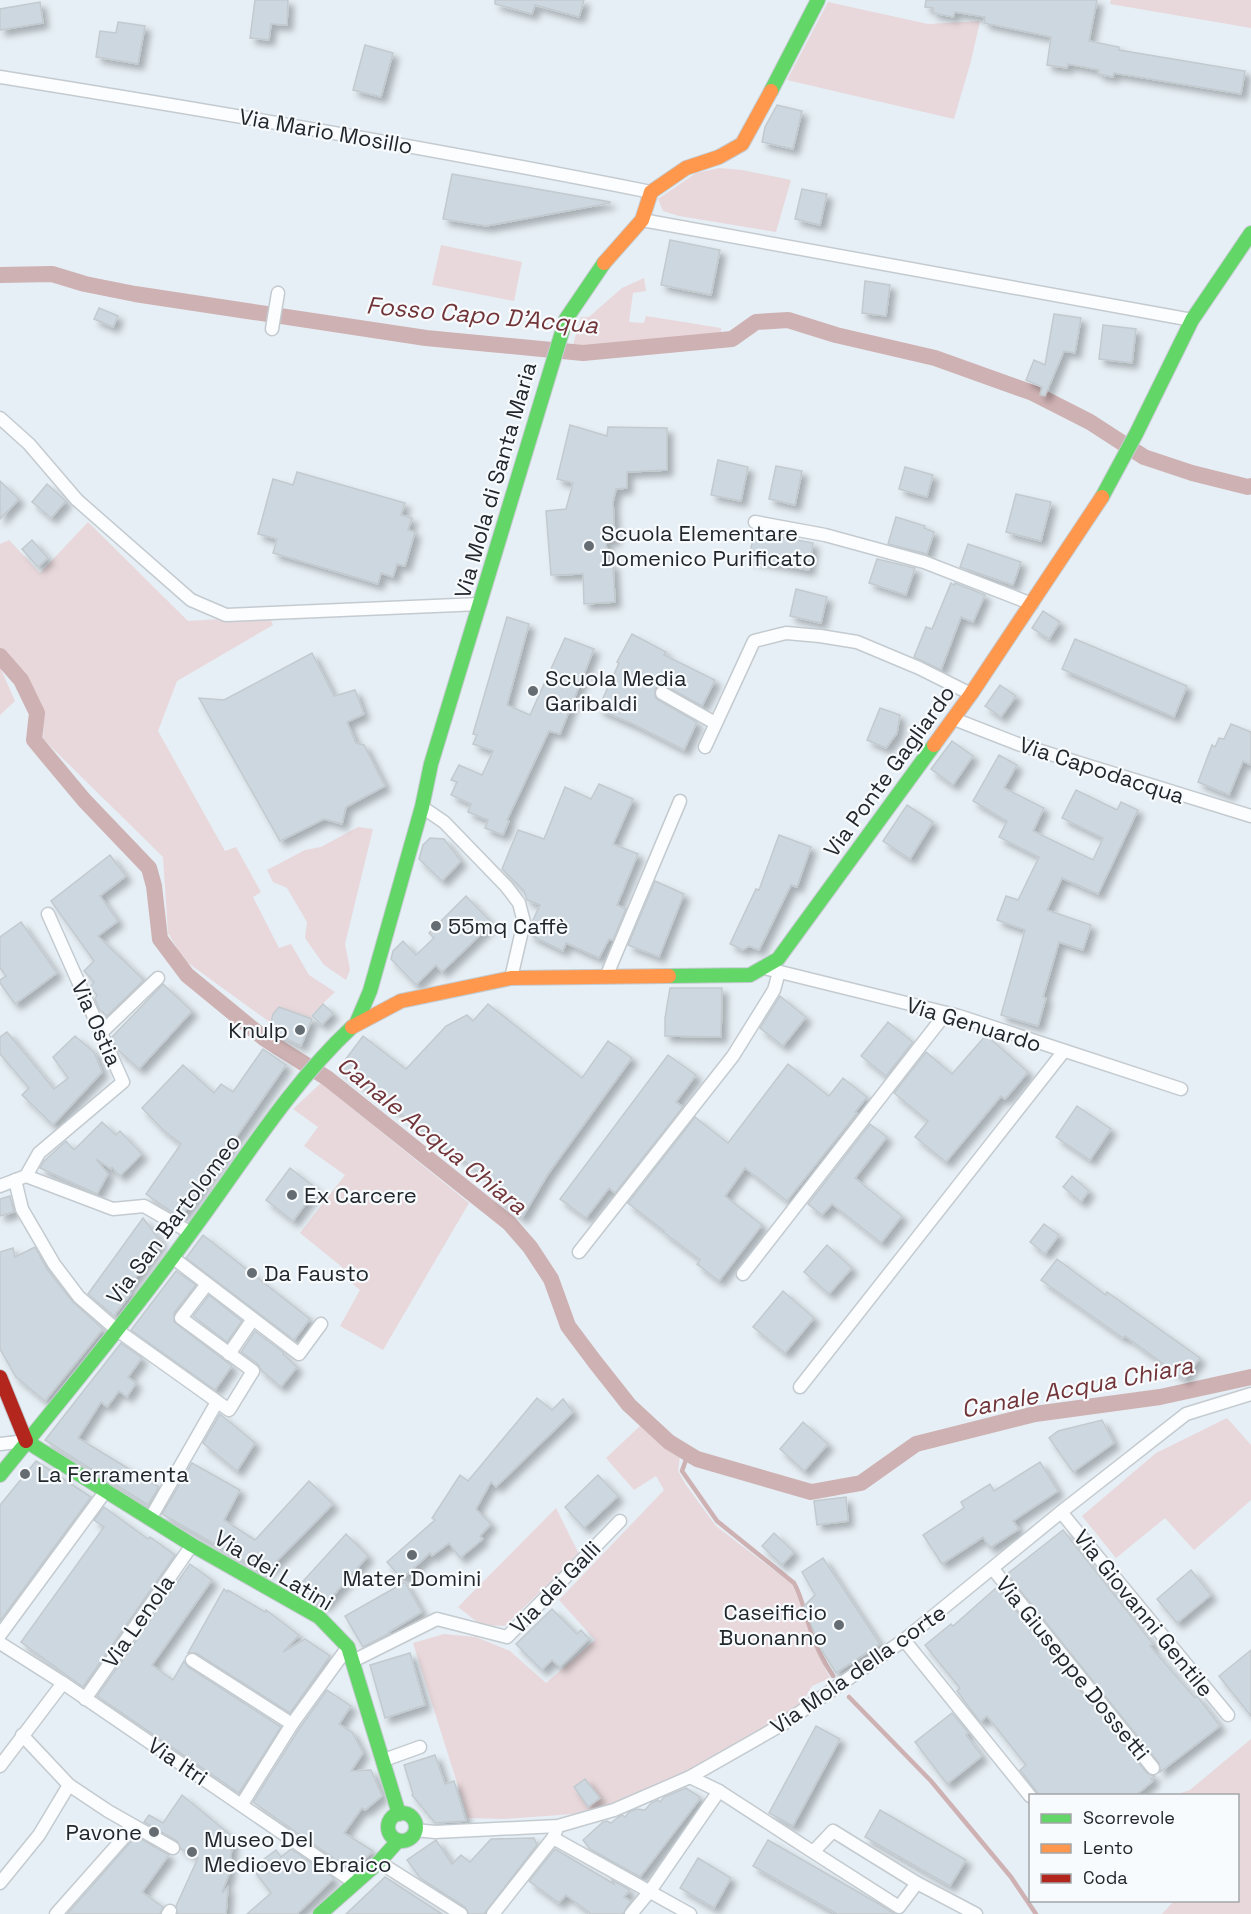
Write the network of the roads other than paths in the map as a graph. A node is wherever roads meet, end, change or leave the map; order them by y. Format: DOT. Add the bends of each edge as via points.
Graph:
graph roads {
  1 [pos="818,0"];
  2 [pos="0,77"];
  3 [pos="651,192"];
  4 [pos="642,219"];
  5 [pos="1251,233"];
  6 [pos="278,293"];
  7 [pos="1192,320"];
  8 [pos="272,329"];
  9 [pos="0,418"];
  10 [pos="754,522"];
  11 [pos="480,604"];
  12 [pos="1032,604"];
  13 [pos="662,693"];
  14 [pos="971,694"];
  15 [pos="954,719"];
  16 [pos="715,723"];
  17 [pos="705,747"];
  18 [pos="680,801"];
  19 [pos="422,807"];
  20 [pos="1251,816"];
  21 [pos="48,914"];
  22 [pos="764,968"];
  23 [pos="779,972"];
  24 [pos="606,977"];
  25 [pos="158,978"];
  26 [pos="511,978"];
  27 [pos="946,1013"];
  28 [pos="356,1023"];
  29 [pos="101,1033"];
  30 [pos="1064,1051"];
  31 [pos="1181,1089"];
  32 [pos="20,1178"];
  33 [pos="0,1186"];
  34 [pos="191,1233"];
  35 [pos="579,1252"];
  36 [pos="172,1257"];
  37 [pos="743,1274"];
  38 [pos="207,1284"];
  39 [pos="253,1319"];
  40 [pos="321,1324"];
  41 [pos="117,1330"];
  42 [pos="229,1354"];
  43 [pos="0,1377"];
  44 [pos="800,1387"];
  45 [pos="1251,1394"];
  46 [pos="217,1402"];
  47 [pos="26,1441"];
  48 [pos="0,1444"];
  49 [pos="0,1475"];
  50 [pos="105,1492"];
  51 [pos="1061,1512"];
  52 [pos="150,1519"];
  53 [pos="620,1521"];
  54 [pos="192,1545"];
  55 [pos="993,1569"];
  56 [pos="0,1635"];
  57 [pos="904,1640"];
  58 [pos="0,1643"];
  59 [pos="350,1654"];
  60 [pos="192,1660"];
  61 [pos="63,1683"];
  62 [pos="85,1699"];
  63 [pos="1228,1715"];
  64 [pos="292,1724"];
  65 [pos="22,1735"];
  66 [pos="420,1747"];
  67 [pos="384,1760"];
  68 [pos="0,1766"];
  69 [pos="1153,1768"];
  70 [pos="690,1777"];
  71 [pos="69,1785"];
  72 [pos="719,1791"];
  73 [pos="1029,1795"];
  74 [pos="242,1804"];
  75 [pos="399,1814"];
  76 [pos="134,1826"];
  77 [pos="415,1830"];
  78 [pos="555,1832"];
  79 [pos="398,1841"];
  80 [pos="173,1848"];
  81 [pos="813,1852"];
  82 [pos="379,1862"];
  83 [pos="0,1883"];
  84 [pos="355,1883"];
  85 [pos="917,1883"];
  86 [pos="650,1891"];
  87 [pos="56,1914"];
  88 [pos="320,1914"];
  89 [pos="461,1914"];
  90 [pos="493,1914"];
  91 [pos="632,1914"];
  92 [pos="690,1914"];
  93 [pos="976,1914"];
  1 -- 3 [label="street" via="742,144 686,168"];
  2 -- 3 [label="street, Via Mario Mosillo" via="265,119"];
  3 -- 4 [label="street, Via Mola di Santa Maria"];
  4 -- 7 [label="street"];
  4 -- 11 [label="street, Via Mola di Santa Maria" via="601,267 566,319"];
  5 -- 7 [label="street, Via Ponte Gagliardo"];
  6 -- 8 [label="street"];
  7 -- 12 [label="street, Via Ponte Gagliardo" via="1125,456 1094,511"];
  9 -- 11 [label="street" via="29,444 77,500 191,600 226,615"];
  10 -- 12 [label="street" via="825,535 924,562"];
  11 -- 19 [label="street, Via Mola di Santa Maria" via="431,764"];
  12 -- 14 [label="street, Via Ponte Gagliardo"];
  13 -- 16 [label="street"];
  14 -- 15 [label="street, Via Ponte Gagliardo"];
  14 -- 16 [label="street" via="857,642 786,633 754,641"];
  15 -- 20 [label="street, Via Capodacqua" via="1018,744"];
  15 -- 22 [label="street, Via Ponte Gagliardo" via="778,959"];
  16 -- 17 [label="street"];
  18 -- 24 [label="street"];
  19 -- 26 [label="street" via="444,822 519,903 524,922"];
  19 -- 28 [label="street, Via Mola di Santa Maria" via="370,991"];
  21 -- 29 [label="street, Via Ostia"];
  22 -- 23 [label="street, Via Genuardo"];
  22 -- 24 [label="street, Via Ponte Gagliardo" via="750,975"];
  23 -- 27 [label="street, Via Genuardo"];
  23 -- 35 [label="street" via="774,990 733,1056"];
  24 -- 26 [label="street, Via Ponte Gagliardo"];
  25 -- 29 [label="street"];
  26 -- 28 [label="street, Via Ponte Gagliardo" via="401,1001"];
  27 -- 30 [label="street, Via Genuardo"];
  27 -- 37 [label="street"];
  28 -- 34 [label="street, Via San Bartolomeo" via="304,1078"];
  29 -- 32 [label="street, Via Ostia" via="123,1082 39,1153"];
  30 -- 31 [label="street, Via Genuardo"];
  30 -- 44 [label="street"];
  32 -- 33 [label="street"];
  32 -- 34 [label="street" via="113,1209 144,1206"];
  32 -- 41 [label="street" via="22,1209 54,1264 79,1297"];
  34 -- 36 [label="street, Via San Bartolomeo"];
  36 -- 38 [label="street"];
  36 -- 41 [label="street, Via San Bartolomeo"];
  38 -- 39 [label="street"];
  38 -- 42 [label="street" via="181,1318"];
  39 -- 40 [label="street" via="299,1354"];
  39 -- 42 [label="street"];
  41 -- 46 [label="street"];
  41 -- 47 [label="street, Via San Bartolomeo"];
  42 -- 46 [label="street" via="253,1371 229,1410"];
  43 -- 47 [label="street"];
  45 -- 51 [label="street, Via Mola della corte" via="1186,1414"];
  46 -- 52 [label="street"];
  47 -- 48 [label="street"];
  47 -- 49 [label="street, Via San Bartolomeo"];
  47 -- 50 [label="street, Via dei Latini"];
  50 -- 52 [label="street, Via dei Latini"];
  50 -- 56 [label="street"];
  51 -- 55 [label="street, Via Mola della corte"];
  51 -- 63 [label="street, Via Giovanni Gentile"];
  52 -- 54 [label="street, Via dei Latini"];
  53 -- 59 [label="street, Via dei Galli" via="507,1637 437,1619"];
  54 -- 59 [label="street, Via dei Latini" via="319,1617"];
  54 -- 62 [label="street, Via Lenola"];
  55 -- 57 [label="street, Via Mola della corte"];
  55 -- 69 [label="street, Via Giuseppe Dossetti"];
  57 -- 70 [label="street, Via Mola della corte" via="783,1724"];
  57 -- 73 [label="street"];
  58 -- 61 [label="street, Via Itri"];
  59 -- 64 [label="street"];
  59 -- 67 [label="street, Via dei Latini"];
  60 -- 64 [label="street"];
  61 -- 62 [label="street, Via Itri"];
  61 -- 65 [label="street"];
  62 -- 74 [label="street, Via Itri"];
  64 -- 74 [label="street"];
  65 -- 68 [label="street"];
  65 -- 71 [label="street"];
  66 -- 67 [label="street"];
  67 -- 75 [label="street, Via dei Latini"];
  70 -- 72 [label="street"];
  70 -- 78 [label="street, Via Mola della corte"];
  71 -- 76 [label="street"];
  71 -- 83 [label="street" via="39,1835"];
  72 -- 81 [label="street"];
  72 -- 86 [label="street"];
  74 -- 84 [label="street, Via Itri"];
  75 -- 77 [label="street" via="412,1818"];
  75 -- 79 [label="street" via="388,1827"];
  76 -- 80 [label="street"];
  76 -- 87 [label="street"];
  77 -- 78 [label="street, Via Mola della corte"];
  77 -- 79 [label="street" via="411,1838"];
  78 -- 86 [label="street"];
  78 -- 90 [label="street"];
  79 -- 82 [label="street"];
  81 -- 85 [label="street" via="833,1832"];
  81 -- 85 [label="street" via="899,1907"];
  82 -- 84 [label="street"];
  82 -- 89 [label="street"];
  84 -- 88 [label="street"];
  85 -- 93 [label="street"];
  86 -- 91 [label="street"];
  86 -- 92 [label="street"];
}
